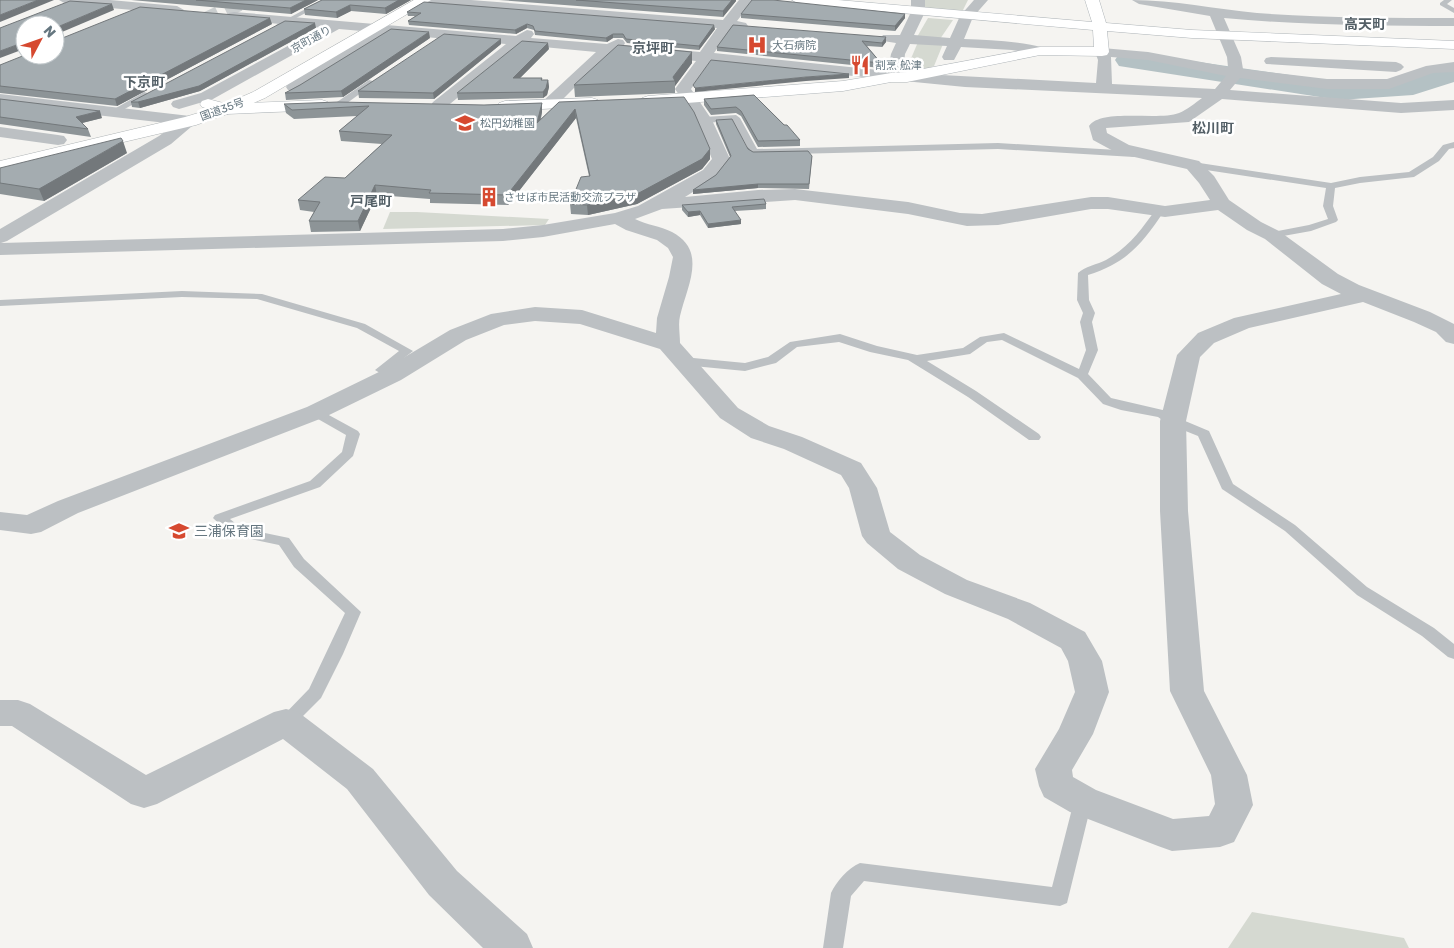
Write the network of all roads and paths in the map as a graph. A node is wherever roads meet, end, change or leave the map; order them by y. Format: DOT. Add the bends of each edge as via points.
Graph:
graph roads {
  1 [pos="71,0"];
  2 [pos="154,0"];
  3 [pos="327,0"];
  4 [pos="395,0"];
  5 [pos="424,0"];
  6 [pos="570,0"];
  7 [pos="746,0"];
  8 [pos="799,0"];
  9 [pos="980,0"];
  10 [pos="1092,0"];
  11 [pos="1139,0"];
  12 [pos="1449,0"];
  13 [pos="95,1"];
  14 [pos="1328,5"];
  15 [pos="489,6"];
  16 [pos="918,6"];
  17 [pos="61,7"];
  18 [pos="139,7"];
  19 [pos="1399,7"];
  20 [pos="188,11"];
  21 [pos="554,11"];
  22 [pos="218,14"];
  23 [pos="1216,14"];
  24 [pos="967,16"];
  25 [pos="114,18"];
  26 [pos="647,19"];
  27 [pos="1452,20"];
  28 [pos="288,21"];
  29 [pos="1329,21"];
  30 [pos="343,25"];
  31 [pos="727,25"];
  32 [pos="1100,26"];
  33 [pos="756,27"];
  34 [pos="382,28"];
  35 [pos="270,30"];
  36 [pos="1225,35"];
  37 [pos="440,37"];
  38 [pos="875,37"];
  39 [pos="905,39"];
  40 [pos="520,40"];
  41 [pos="1343,40"];
  42 [pos="955,42"];
  43 [pos="1454,45"];
  44 [pos="611,49"];
  45 [pos="1040,51"];
  46 [pos="1102,52"];
  47 [pos="898,54"];
  48 [pos="878,55"];
  49 [pos="706,57"];
  50 [pos="858,57"];
  51 [pos="779,64"];
  52 [pos="1454,67"];
  53 [pos="1431,69"];
  54 [pos="943,70"];
  55 [pos="1234,70"];
  56 [pos="380,77"];
  57 [pos="901,77"];
  58 [pos="1389,84"];
  59 [pos="294,87"];
  60 [pos="157,89"];
  61 [pos="1104,89"];
  62 [pos="1219,94"];
  63 [pos="0,99"];
  64 [pos="689,99"];
  65 [pos="632,101"];
  66 [pos="604,103"];
  67 [pos="179,104"];
  68 [pos="208,104"];
  69 [pos="340,104"];
  70 [pos="369,104"];
  71 [pos="419,105"];
  72 [pos="439,105"];
  73 [pos="548,105"];
  74 [pos="1454,105"];
  75 [pos="467,106"];
  76 [pos="1433,106"];
  77 [pos="485,107"];
  78 [pos="227,108"];
  79 [pos="113,112"];
  80 [pos="154,117"];
  81 [pos="704,120"];
  82 [pos="190,121"];
  83 [pos="0,132"];
  84 [pos="58,140"];
  85 [pos="1454,145"];
  86 [pos="0,154"];
  87 [pos="1142,154"];
  88 [pos="1193,165"];
  89 [pos="0,166"];
  90 [pos="1331,186"];
  91 [pos="658,204"];
  92 [pos="1222,204"];
  93 [pos="1159,211"];
  94 [pos="618,218"];
  95 [pos="1272,235"];
  96 [pos="0,238"];
  97 [pos="0,249"];
  98 [pos="1365,295"];
  99 [pos="0,303"];
  100 [pos="1454,337"];
  101 [pos="676,353"];
  102 [pos="915,359"];
  103 [pos="392,375"];
  104 [pos="1082,375"];
  105 [pos="316,412"];
  106 [pos="1173,422"];
  107 [pos="1034,436"];
  108 [pos="0,521"];
  109 [pos="1454,653"];
  110 [pos="0,713"];
  111 [pos="286,722"];
  112 [pos="1082,801"];
  113 [pos="512,948"];
  114 [pos="833,948"];
  1 -- 13 [label="street"];
  1 -- 17 [label="street"];
  2 -- 18 [label="street"];
  3 -- 28 [label="lane"];
  4 -- 30 [label="main road, 国道35号"];
  5 -- 15 [label="street"];
  5 -- 34 [label="main road, 国道35号"];
  6 -- 21 [label="street"];
  7 -- 31 [label="street"];
  8 -- 16 [label="main road"];
  9 -- 24 [label="street"];
  10 -- 32 [label="main road"];
  11 -- 23 [label="street"];
  12 -- 27 [label="lane" via="1442,4"];
  13 -- 17 [label="street"];
  13 -- 18 [label="street"];
  14 -- 29 [label="street" via="1322,12"];
  15 -- 21 [label="street"];
  15 -- 37 [label="street"];
  16 -- 24 [label="main road"];
  16 -- 39 [label="street"];
  18 -- 20 [label="street"];
  18 -- 25 [label="street"];
  19 -- 27 [label="street" via="1411,14"];
  21 -- 26 [label="street"];
  21 -- 40 [label="street"];
  22 -- 28 [label="street, 京町通り"];
  23 -- 29 [label="street"];
  23 -- 36 [label="street"];
  24 -- 32 [label="main road"];
  24 -- 42 [label="street"];
  26 -- 31 [label="street"];
  26 -- 44 [label="street"];
  27 -- 29 [label="street"];
  28 -- 30 [label="street, 京町通り"];
  28 -- 35 [label="lane"];
  29 -- 41 [label="street"];
  30 -- 34 [label="street"];
  30 -- 67 [label="street, 京町通り" via="207,96"];
  30 -- 68 [label="main road, 国道35号" via="230,96"];
  31 -- 33 [label="street"];
  31 -- 49 [label="street"];
  32 -- 36 [label="main road"];
  32 -- 46 [label="main road"];
  34 -- 37 [label="street"];
  34 -- 59 [label="street"];
  34 -- 78 [label="main road, 国道35号" via="259,96"];
  36 -- 41 [label="main road"];
  36 -- 55 [label="street"];
  37 -- 40 [label="street"];
  38 -- 39 [label="street"];
  39 -- 42 [label="street"];
  39 -- 47 [label="street"];
  40 -- 44 [label="street"];
  40 -- 72 [label="street"];
  41 -- 43 [label="main road"];
  42 -- 45 [label="street"];
  42 -- 54 [label="street"];
  44 -- 49 [label="street"];
  44 -- 73 [label="street" via="593,60"];
  45 -- 46 [label="main road"];
  45 -- 54 [label="main road"];
  46 -- 55 [label="street" via="1148,56 1168,53"];
  46 -- 61 [label="street" via="1105,60"];
  47 -- 48 [label="street"];
  47 -- 57 [label="street"];
  49 -- 51 [label="street"];
  49 -- 64 [label="street" via="683,89"];
  50 -- 51 [label="street"];
  51 -- 57 [label="street"];
  52 -- 53 [label="street"];
  53 -- 55 [label="street"];
  53 -- 58 [label="street"];
  54 -- 57 [label="main road"];
  55 -- 58 [label="street" via="1327,84"];
  55 -- 62 [label="street"];
  56 -- 69 [label="lane"];
  57 -- 61 [label="street"];
  57 -- 64 [label="main road" via="860,85"];
  58 -- 76 [label="street"];
  60 -- 79 [label="lane"];
  61 -- 62 [label="street"];
  62 -- 76 [label="street" via="1402,108"];
  62 -- 87 [label="street" via="1183,118 1109,122 1097,126 1099,136 1109,144"];
  63 -- 79 [label="street"];
  64 -- 65 [label="main road"];
  64 -- 81 [label="street"];
  66 -- 73 [label="main road"];
  68 -- 78 [label="main road"];
  68 -- 80 [label="main road, 国道35号"];
  69 -- 70 [label="main road"];
  69 -- 78 [label="main road"];
  71 -- 72 [label="main road"];
  72 -- 75 [label="main road"];
  73 -- 77 [label="main road"];
  74 -- 76 [label="street"];
  78 -- 82 [label="main road, 国道35号"];
  79 -- 80 [label="street"];
  80 -- 82 [label="street"];
  80 -- 84 [label="main road, 国道35号"];
  81 -- 87 [label="lane" via="736,118 754,152 998,146"];
  81 -- 91 [label="street" via="721,159 698,182"];
  82 -- 89 [label="main road, 国道35号"];
  82 -- 96 [label="street" via="165,140"];
  83 -- 84 [label="street"];
  84 -- 86 [label="main road, 国道35号"];
  85 -- 90 [label="lane" via="1446,147 1436,159 1411,176"];
  87 -- 88 [label="street"];
  88 -- 90 [label="lane"];
  88 -- 92 [label="street" via="1208,180"];
  90 -- 95 [label="lane" via="1328,206 1334,220"];
  91 -- 93 [label="street" via="766,194 812,196 909,208 968,220 1001,218 1064,205 1092,203 1118,203"];
  91 -- 94 [label="street"];
  92 -- 93 [label="street"];
  92 -- 95 [label="street"];
  93 -- 104 [label="lane" via="1139,240 1094,270 1083,273 1083,300 1089,313 1086,322 1092,350"];
  94 -- 97 [label="street" via="503,235"];
  94 -- 101 [label="street" via="664,236 676,245 683,257 668,318"];
  95 -- 98 [label="street" via="1330,279"];
  98 -- 100 [label="street" via="1437,324"];
  98 -- 106 [label="street" via="1242,323 1206,338 1189,355"];
  99 -- 103 [label="lane" via="136,296 258,296 361,326 407,351 381,370"];
  101 -- 102 [label="lane" via="745,367 772,360 794,344 840,338"];
  101 -- 103 [label="street" via="582,317 535,314 499,319 458,335"];
  101 -- 112 [label="street" via="729,413 760,432 852,469 863,488 877,536 909,562 956,587 1020,611 1074,640 1085,661 1092,692 1075,734 1052,769 1058,786"];
  102 -- 104 [label="lane" via="966,351 984,339 1004,336"];
  102 -- 107 [label="lane"];
  103 -- 105 [label="street"];
  104 -- 106 [label="lane" via="1107,401 1162,414"];
  105 -- 108 [label="street" via="31,525"];
  105 -- 111 [label="lane" via="353,434 348,454 315,484 220,518 236,532 284,541 299,563 353,612 314,694"];
  106 -- 109 [label="lane" via="1204,434 1227,486 1290,528 1362,591 1428,632"];
  106 -- 112 [label="street" via="1174,511 1187,691 1229,775 1234,805 1220,831 1172,835"];
  110 -- 111 [label="street" via="18,713 144,793"];
  111 -- 113 [label="street" via="360,779 443,883"];
  112 -- 114 [label="lane" via="1060,897 860,872 841,893"];
}
